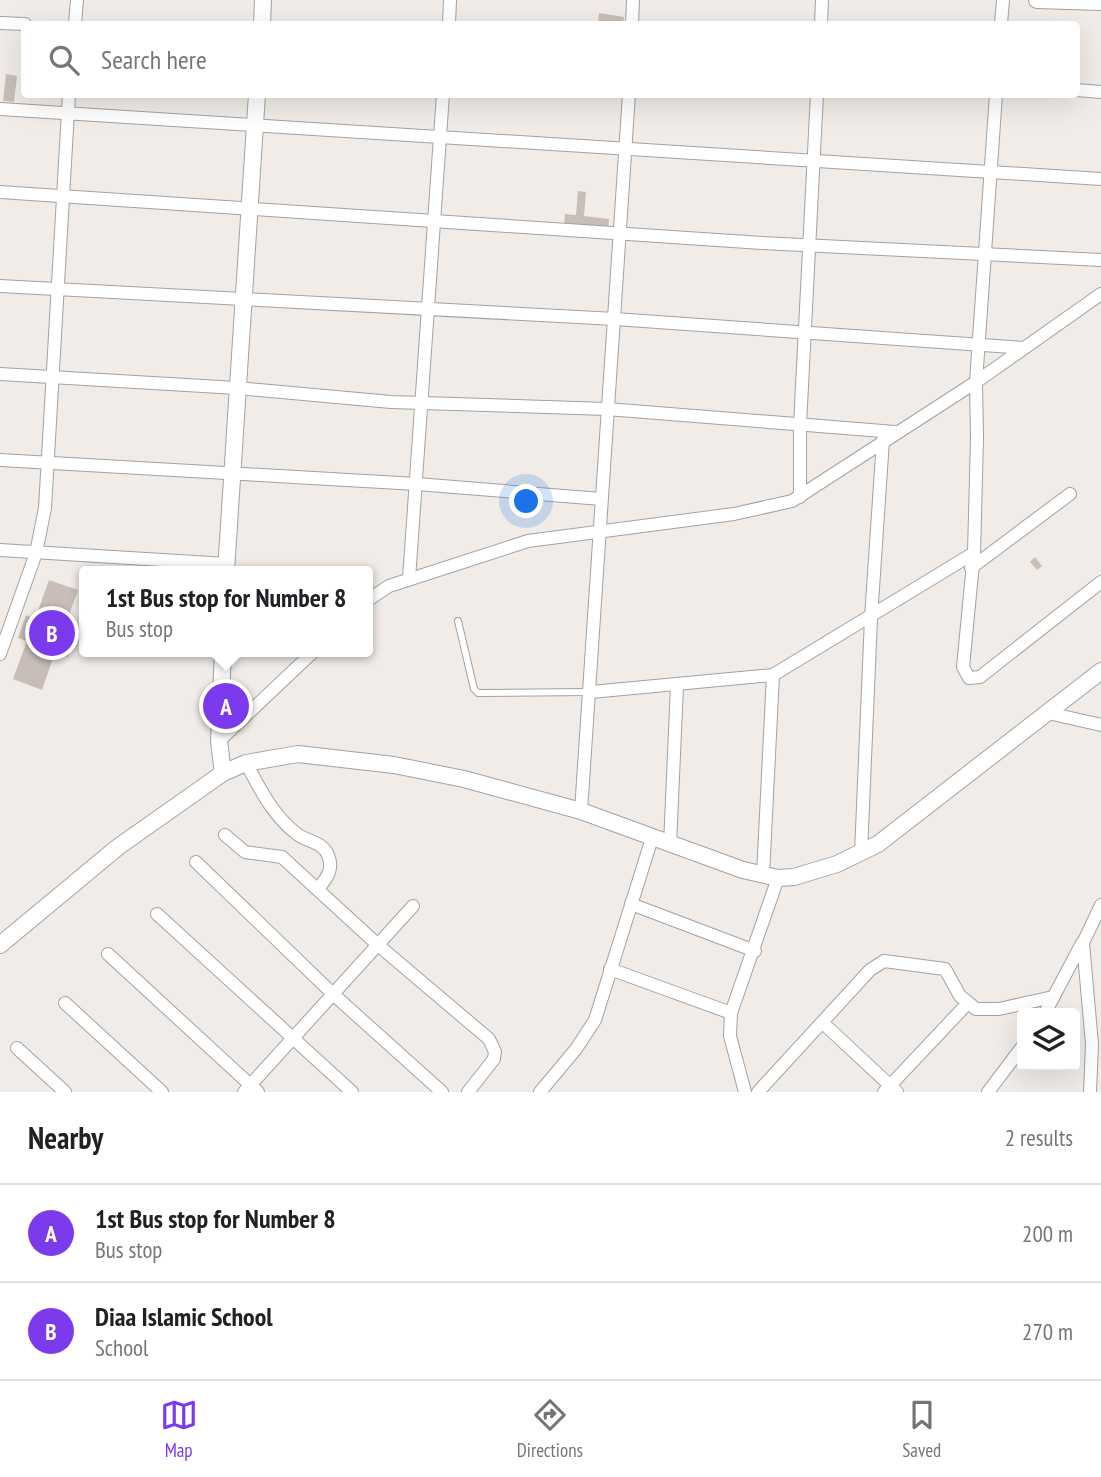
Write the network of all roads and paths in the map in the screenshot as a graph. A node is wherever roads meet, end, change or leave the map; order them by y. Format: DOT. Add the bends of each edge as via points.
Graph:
graph roads {
  1 [pos="77,0"];
  2 [pos="263,0"];
  3 [pos="450,0"];
  4 [pos="633,0"];
  5 [pos="822,0"];
  6 [pos="1003,0"];
  7 [pos="1037,0"];
  8 [pos="1101,2"];
  9 [pos="75,21"];
  10 [pos="262,21"];
  11 [pos="449,21"];
  12 [pos="632,21"];
  13 [pos="821,21"];
  14 [pos="1001,21"];
  15 [pos="0,23"];
  16 [pos="21,24"];
  17 [pos="1080,90"];
  18 [pos="1101,92"];
  19 [pos="69,98"];
  20 [pos="257,98"];
  21 [pos="443,98"];
  22 [pos="629,98"];
  23 [pos="817,98"];
  24 [pos="996,98"];
  25 [pos="0,109"];
  26 [pos="68,113"];
  27 [pos="256,128"];
  28 [pos="439,138"];
  29 [pos="626,150"];
  30 [pos="813,160"];
  31 [pos="991,171"];
  32 [pos="1101,179"];
  33 [pos="0,192"];
  34 [pos="64,195"];
  35 [pos="249,207"];
  36 [pos="435,219"];
  37 [pos="620,234"];
  38 [pos="811,244"];
  39 [pos="984,256"];
  40 [pos="1101,260"];
  41 [pos="0,286"];
  42 [pos="58,291"];
  43 [pos="1101,294"];
  44 [pos="242,299"];
  45 [pos="429,309"];
  46 [pos="615,320"];
  47 [pos="806,335"];
  48 [pos="978,345"];
  49 [pos="1024,348"];
  50 [pos="0,374"];
  51 [pos="52,377"];
  52 [pos="976,382"];
  53 [pos="237,388"];
  54 [pos="422,403"];
  55 [pos="607,409"];
  56 [pos="800,425"];
  57 [pos="895,432"];
  58 [pos="883,440"];
  59 [pos="0,460"];
  60 [pos="46,462"];
  61 [pos="232,473"];
  62 [pos="417,484"];
  63 [pos="1070,494"];
  64 [pos="800,497"];
  65 [pos="601,499"];
  66 [pos="599,531"];
  67 [pos="0,550"];
  68 [pos="36,553"];
  69 [pos="974,553"];
  70 [pos="202,566"];
  71 [pos="227,566"];
  72 [pos="971,568"];
  73 [pos="408,579"];
  74 [pos="1101,582"];
  75 [pos="373,597"];
  76 [pos="871,618"];
  77 [pos="458,621"];
  78 [pos="0,654"];
  79 [pos="223,657"];
  80 [pos="308,657"];
  81 [pos="1101,671"];
  82 [pos="774,675"];
  83 [pos="677,686"];
  84 [pos="591,692"];
  85 [pos="1048,713"];
  86 [pos="1101,725"];
  87 [pos="219,741"];
  88 [pos="246,763"];
  89 [pos="223,773"];
  90 [pos="582,811"];
  91 [pos="225,835"];
  92 [pos="652,838"];
  93 [pos="670,845"];
  94 [pos="861,853"];
  95 [pos="196,862"];
  96 [pos="771,876"];
  97 [pos="318,889"];
  98 [pos="631,904"];
  99 [pos="1101,905"];
  100 [pos="413,906"];
  101 [pos="157,914"];
  102 [pos="1083,943"];
  103 [pos="0,945"];
  104 [pos="378,945"];
  105 [pos="754,951"];
  106 [pos="108,954"];
  107 [pos="610,969"];
  108 [pos="333,994"];
  109 [pos="1053,997"];
  110 [pos="65,1003"];
  111 [pos="967,1004"];
  112 [pos="1048,1008"];
  113 [pos="731,1013"];
  114 [pos="823,1023"];
  115 [pos="293,1038"];
  116 [pos="17,1048"];
  117 [pos="1017,1054"];
  118 [pos="251,1090"];
  119 [pos="890,1090"];
  120 [pos="65,1092"];
  121 [pos="162,1092"];
  122 [pos="352,1092"];
  123 [pos="442,1092"];
  124 [pos="468,1092"];
  125 [pos="541,1092"];
  126 [pos="745,1092"];
  127 [pos="758,1092"];
  128 [pos="988,1092"];
  129 [pos="1090,1092"];
  1 -- 9 [label="street"];
  2 -- 10 [label="street"];
  3 -- 11 [label="street"];
  4 -- 12 [label="street"];
  5 -- 13 [label="street"];
  6 -- 14 [label="street"];
  7 -- 8 [label="street"];
  15 -- 16 [label="street"];
  17 -- 18 [label="street"];
  19 -- 26 [label="street"];
  20 -- 27 [label="street"];
  21 -- 28 [label="street"];
  22 -- 29 [label="street"];
  23 -- 30 [label="street"];
  24 -- 31 [label="street"];
  25 -- 26 [label="street"];
  26 -- 27 [label="street"];
  26 -- 34 [label="street"];
  27 -- 28 [label="street"];
  27 -- 35 [label="street"];
  28 -- 29 [label="street"];
  28 -- 36 [label="street"];
  29 -- 30 [label="street"];
  29 -- 37 [label="street"];
  30 -- 31 [label="street"];
  30 -- 38 [label="street"];
  31 -- 32 [label="street"];
  31 -- 39 [label="street"];
  33 -- 34 [label="street"];
  34 -- 35 [label="street"];
  34 -- 42 [label="street"];
  35 -- 36 [label="street"];
  35 -- 44 [label="street"];
  36 -- 37 [label="street"];
  36 -- 45 [label="street"];
  37 -- 38 [label="street"];
  37 -- 46 [label="street"];
  38 -- 39 [label="street"];
  38 -- 47 [label="street"];
  39 -- 40 [label="street"];
  39 -- 48 [label="street"];
  41 -- 42 [label="street"];
  42 -- 44 [label="street"];
  42 -- 51 [label="street"];
  43 -- 49 [label="street"];
  44 -- 45 [label="street"];
  44 -- 53 [label="street"];
  45 -- 46 [label="street"];
  45 -- 54 [label="street"];
  46 -- 47 [label="street"];
  46 -- 55 [label="street"];
  47 -- 48 [label="street"];
  47 -- 56 [label="street"];
  48 -- 49 [label="street"];
  48 -- 52 [label="street"];
  49 -- 52 [label="street"];
  50 -- 51 [label="street"];
  51 -- 53 [label="street"];
  51 -- 60 [label="street"];
  52 -- 57 [label="street"];
  52 -- 69 [label="street"];
  53 -- 54 [label="street"];
  53 -- 61 [label="street"];
  54 -- 55 [label="street"];
  54 -- 62 [label="street"];
  55 -- 56 [label="street"];
  55 -- 65 [label="street"];
  56 -- 57 [label="street"];
  56 -- 64 [label="street"];
  57 -- 58 [label="street"];
  58 -- 64 [label="street"];
  58 -- 76 [label="street"];
  59 -- 60 [label="street"];
  60 -- 61 [label="street"];
  60 -- 68 [label="street" via="45,508"];
  61 -- 62 [label="street"];
  61 -- 71 [label="street"];
  62 -- 65 [label="street"];
  62 -- 73 [label="street"];
  63 -- 72 [label="street"];
  64 -- 66 [label="street" via="783,505 734,514"];
  65 -- 66 [label="street"];
  66 -- 73 [label="street" via="506,547"];
  66 -- 84 [label="street"];
  67 -- 68 [label="street"];
  68 -- 70 [label="street"];
  68 -- 78 [label="street"];
  69 -- 72 [label="street"];
  69 -- 76 [label="street"];
  72 -- 74 [label="street" via="963,667 969,678 975,679"];
  73 -- 75 [label="street"];
  76 -- 82 [label="street"];
  76 -- 94 [label="street"];
  77 -- 84 [label="lane" via="478,693"];
  79 -- 87 [label="street"];
  80 -- 87 [label="street"];
  81 -- 85 [label="street"];
  82 -- 83 [label="street"];
  82 -- 96 [label="street"];
  83 -- 84 [label="street"];
  83 -- 93 [label="street"];
  84 -- 90 [label="street"];
  85 -- 86 [label="street"];
  85 -- 94 [label="street"];
  87 -- 89 [label="street"];
  88 -- 89 [label="street"];
  88 -- 90 [label="street" via="298,754 355,759 464,779"];
  88 -- 97 [label="street" via="269,806 298,835 329,856 330,872"];
  89 -- 103 [label="street" via="118,847"];
  90 -- 92 [label="street"];
  91 -- 97 [label="street" via="245,852 282,857"];
  92 -- 93 [label="street"];
  92 -- 98 [label="street"];
  93 -- 96 [label="street"];
  94 -- 96 [label="street" via="809,873"];
  95 -- 108 [label="street"];
  96 -- 105 [label="street"];
  97 -- 104 [label="street"];
  98 -- 105 [label="street"];
  98 -- 107 [label="street"];
  99 -- 102 [label="street"];
  100 -- 104 [label="street"];
  101 -- 115 [label="street"];
  102 -- 109 [label="street"];
  102 -- 129 [label="street" via="1092,1044"];
  104 -- 108 [label="street"];
  104 -- 124 [label="street" via="489,1039 494,1059"];
  105 -- 113 [label="street"];
  106 -- 118 [label="street"];
  107 -- 113 [label="street"];
  107 -- 125 [label="street" via="601,1006 587,1034"];
  108 -- 115 [label="street"];
  108 -- 123 [label="street"];
  109 -- 111 [label="street" via="987,1010"];
  109 -- 112 [label="street"];
  110 -- 121 [label="street"];
  111 -- 114 [label="street" via="944,969 884,961 870,970"];
  111 -- 119 [label="street"];
  113 -- 126 [label="street" via="730,1036"];
  114 -- 119 [label="street"];
  114 -- 127 [label="street"];
  115 -- 118 [label="street"];
  115 -- 122 [label="street"];
  116 -- 120 [label="street"];
  117 -- 128 [label="street"];
}
